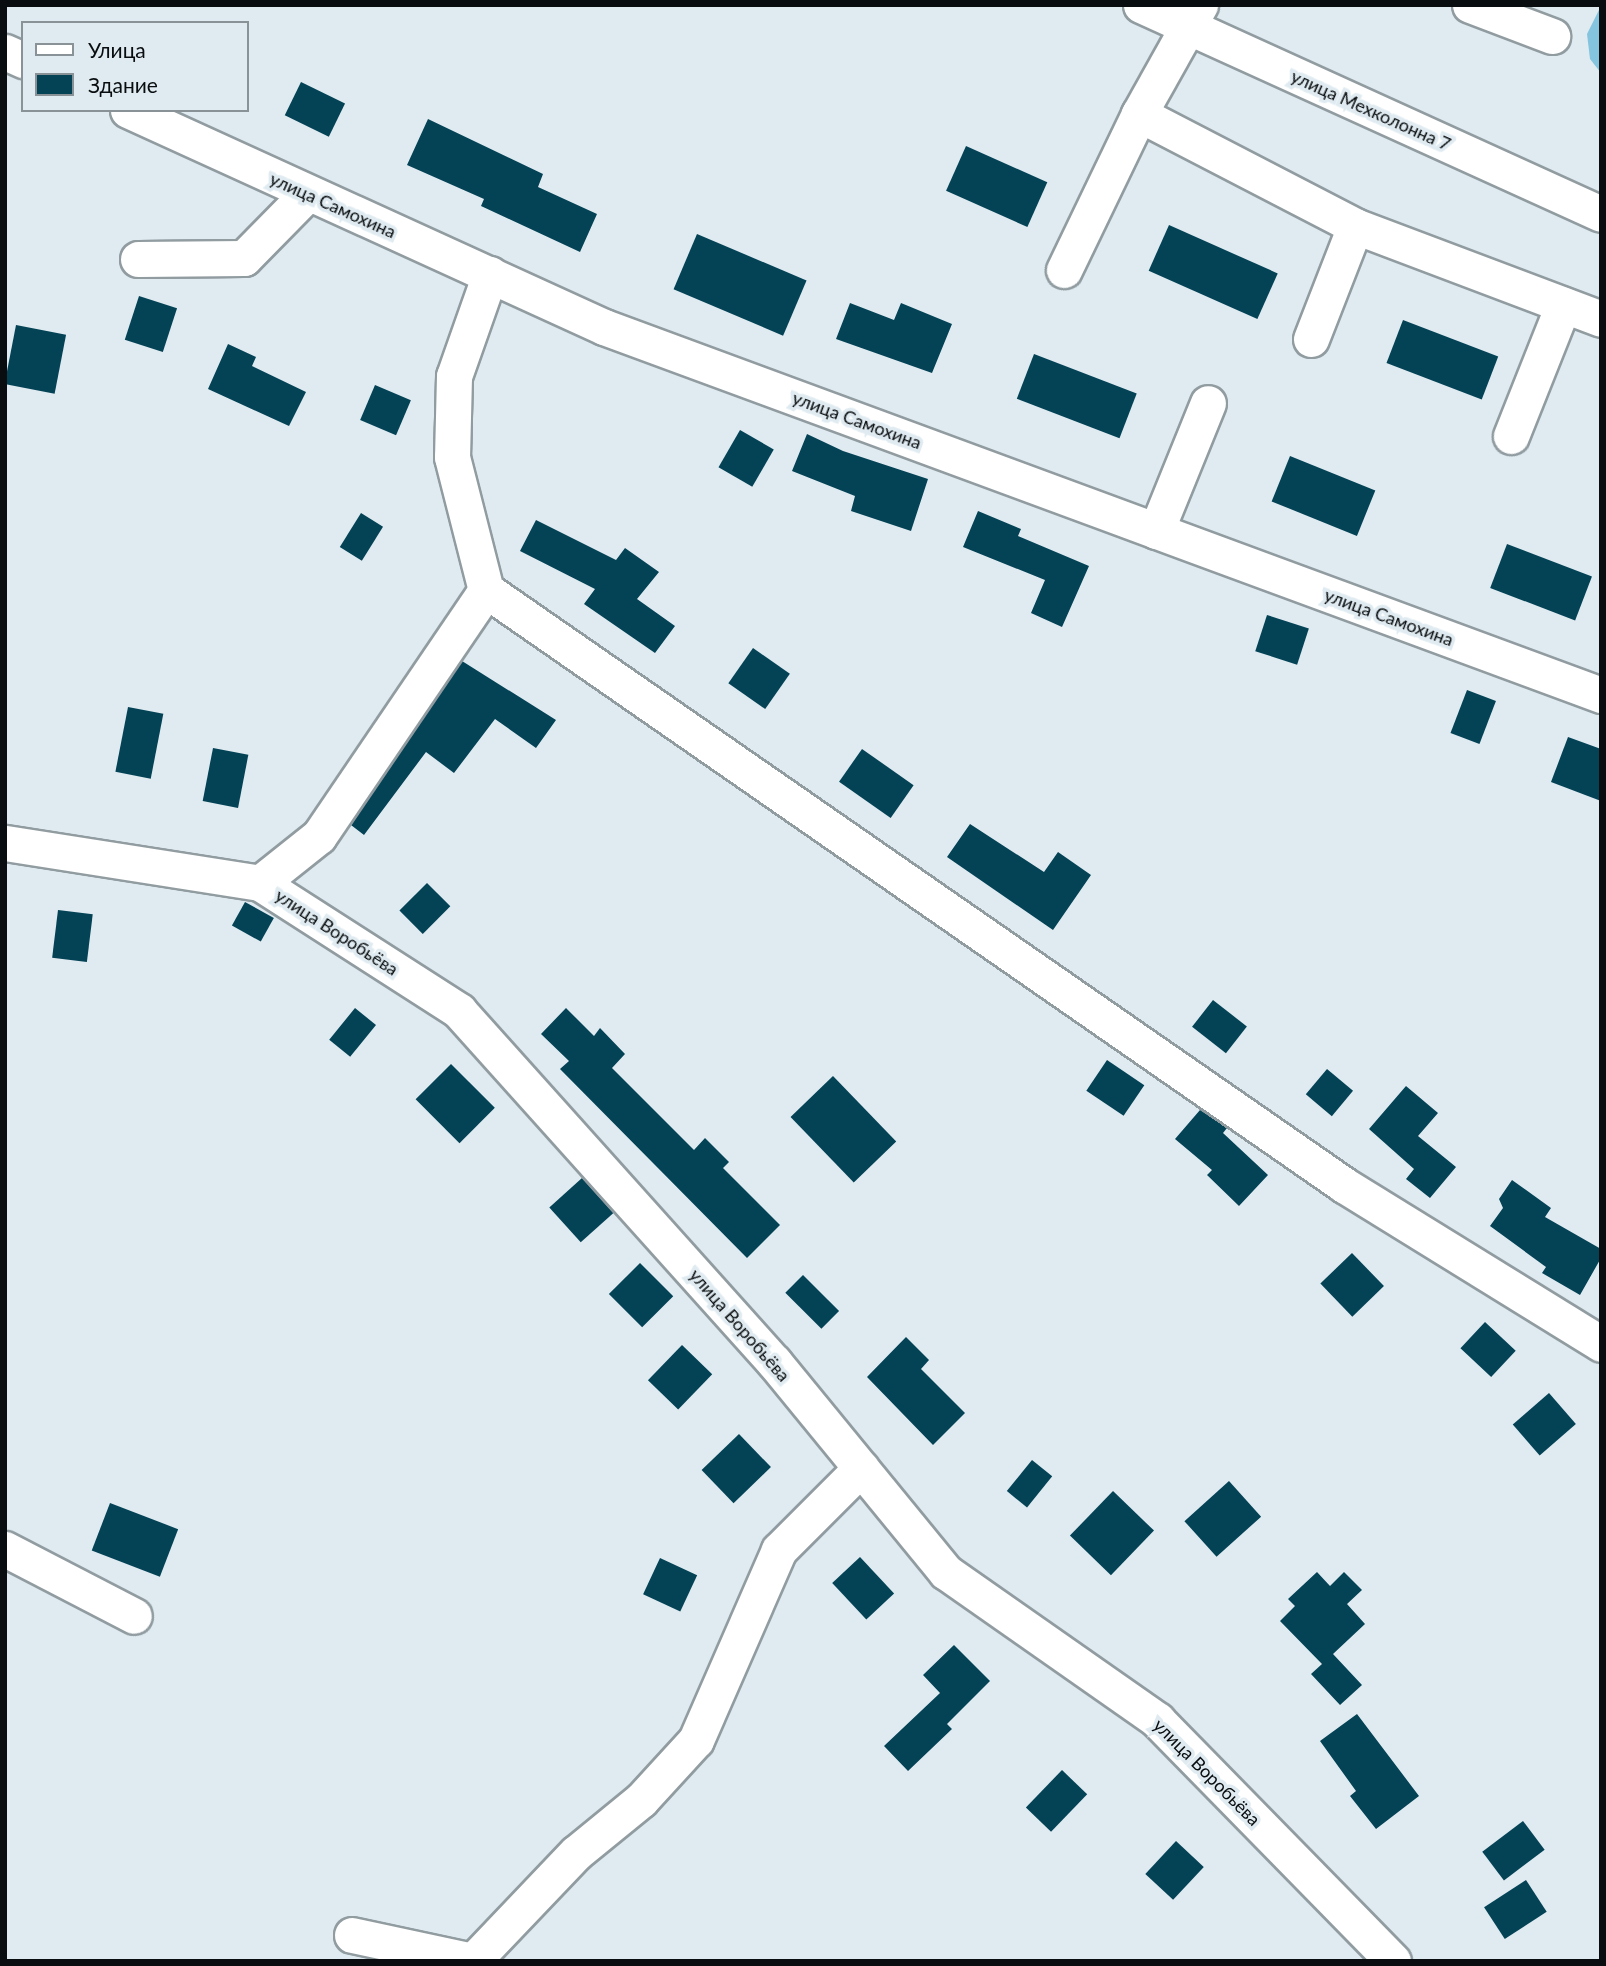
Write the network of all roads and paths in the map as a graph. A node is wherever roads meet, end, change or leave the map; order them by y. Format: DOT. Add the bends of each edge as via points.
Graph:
graph roads {
  1 [pos="1141,5"];
  2 [pos="1470,5"];
  3 [pos="1195,16"];
  4 [pos="1552,36"];
  5 [pos="5,52"];
  6 [pos="21,59"];
  7 [pos="132,112"];
  8 [pos="1139,114"];
  9 [pos="306,195"];
  10 [pos="1601,214"];
  11 [pos="1355,226"];
  12 [pos="138,259"];
  13 [pos="1064,270"];
  14 [pos="490,274"];
  15 [pos="1563,305"];
  16 [pos="1601,319"];
  17 [pos="1311,339"];
  18 [pos="1208,403"];
  19 [pos="1511,436"];
  20 [pos="1156,531"];
  21 [pos="485,590"];
  22 [pos="1601,695"];
  23 [pos="5,844"];
  24 [pos="260,883"];
  25 [pos="1601,1344"];
  26 [pos="861,1468"];
  27 [pos="5,1549"];
  28 [pos="134,1616"];
  29 [pos="352,1934"];
  30 [pos="1393,1961"];
  1 -- 3 [label="street, улица Мехколонна 7"];
  2 -- 4 [label="street"];
  3 -- 8 [label="street"];
  3 -- 10 [label="street, улица Мехколонна 7"];
  5 -- 6 [label="street"];
  7 -- 9 [label="street, улица Самохина"];
  8 -- 11 [label="street"];
  8 -- 13 [label="street"];
  9 -- 12 [label="street" via="244,258"];
  9 -- 14 [label="street, улица Самохина"];
  11 -- 15 [label="street"];
  11 -- 17 [label="street"];
  14 -- 20 [label="street, улица Самохина" via="604,327"];
  14 -- 21 [label="street" via="454,376 452,457"];
  15 -- 16 [label="street"];
  15 -- 19 [label="street"];
  18 -- 20 [label="street"];
  20 -- 22 [label="street, улица Самохина"];
  21 -- 24 [label="street" via="319,836"];
  21 -- 25 [label="street" via="1344,1185"];
  23 -- 24 [label="street, улица Воробьёва"];
  24 -- 26 [label="street, улица Воробьёва" via="459,1011 774,1362"];
  26 -- 29 [label="street" via="779,1550 696,1740 641,1800 576,1853 473,1961"];
  26 -- 30 [label="street, улица Воробьёва" via="946,1572 1157,1720"];
  27 -- 28 [label="street"];
}
